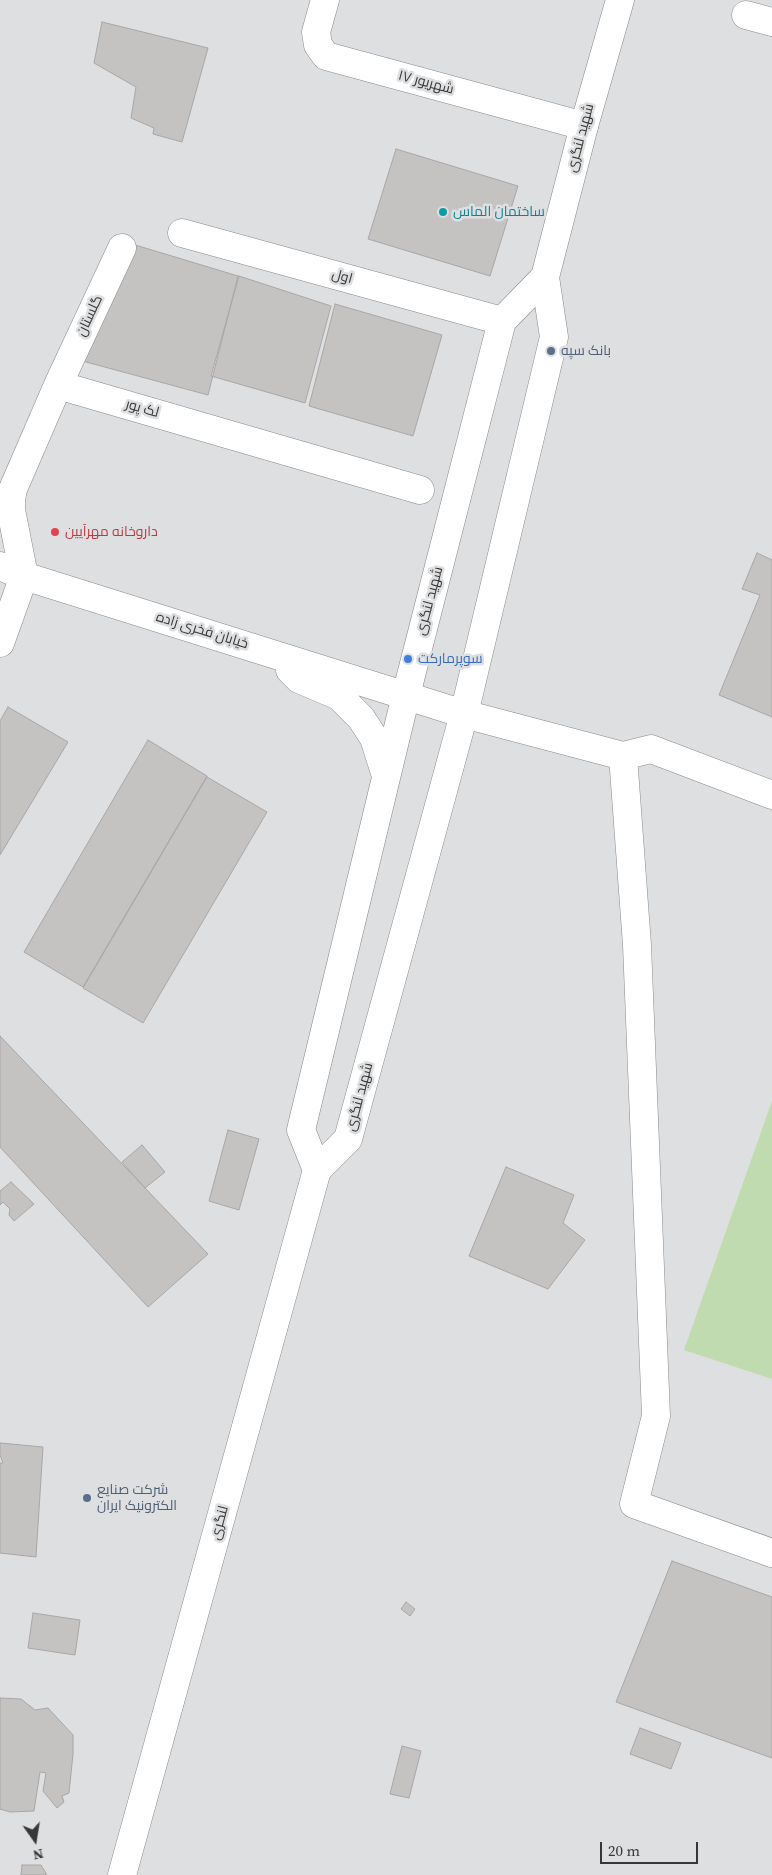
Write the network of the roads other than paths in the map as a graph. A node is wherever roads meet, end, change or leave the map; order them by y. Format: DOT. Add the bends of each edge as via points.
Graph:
graph roads {
  1 [pos="325,0"];
  2 [pos="620,0"];
  3 [pos="746,16"];
  4 [pos="772,22"];
  5 [pos="584,126"];
  6 [pos="182,233"];
  7 [pos="122,248"];
  8 [pos="545,278"];
  9 [pos="502,321"];
  10 [pos="58,385"];
  11 [pos="420,490"];
  12 [pos="12,571"];
  13 [pos="0,642"];
  14 [pos="275,654"];
  15 [pos="406,695"];
  16 [pos="464,714"];
  17 [pos="623,756"];
  18 [pos="386,776"];
  19 [pos="772,795"];
  20 [pos="318,1170"];
  21 [pos="772,1553"];
  22 [pos="122,1875"];
  1 -- 5 [label="main road, ۱۷ شهریور" via="316,32 318,45 326,56"];
  2 -- 5 [label="main road, شهید لنگری"];
  3 -- 4 [label="main road"];
  5 -- 8 [label="main road, شهید لنگری"];
  6 -- 9 [label="main road, اول"];
  7 -- 10 [label="main road, گلستان"];
  8 -- 9 [label="main road"];
  8 -- 16 [label="main road, شهید لنگری" via="554,337"];
  9 -- 15 [label="main road, شهید لنگری"];
  10 -- 11 [label="main road, لک پور"];
  10 -- 12 [label="main road" via="13,490"];
  12 -- 13 [label="main road"];
  12 -- 14 [label="main road, خیابان فخری زاده"];
  14 -- 15 [label="main road, خیابان فخری زاده"];
  14 -- 18 [label="main road" via="300,680 340,696 361,718 374,738"];
  15 -- 16 [label="main road, خیابان فخری زاده"];
  15 -- 18 [label="main road, شهید لنگری"];
  16 -- 17 [label="main road, خیابان فخری زاده"];
  16 -- 20 [label="main road, شهید لنگری" via="348,1139"];
  17 -- 19 [label="main road" via="651,749"];
  17 -- 21 [label="main road" via="637,945 656,1416 634,1504"];
  18 -- 20 [label="main road, شهید لنگری" via="301,1130"];
  20 -- 22 [label="main road, لنگری"];
}
